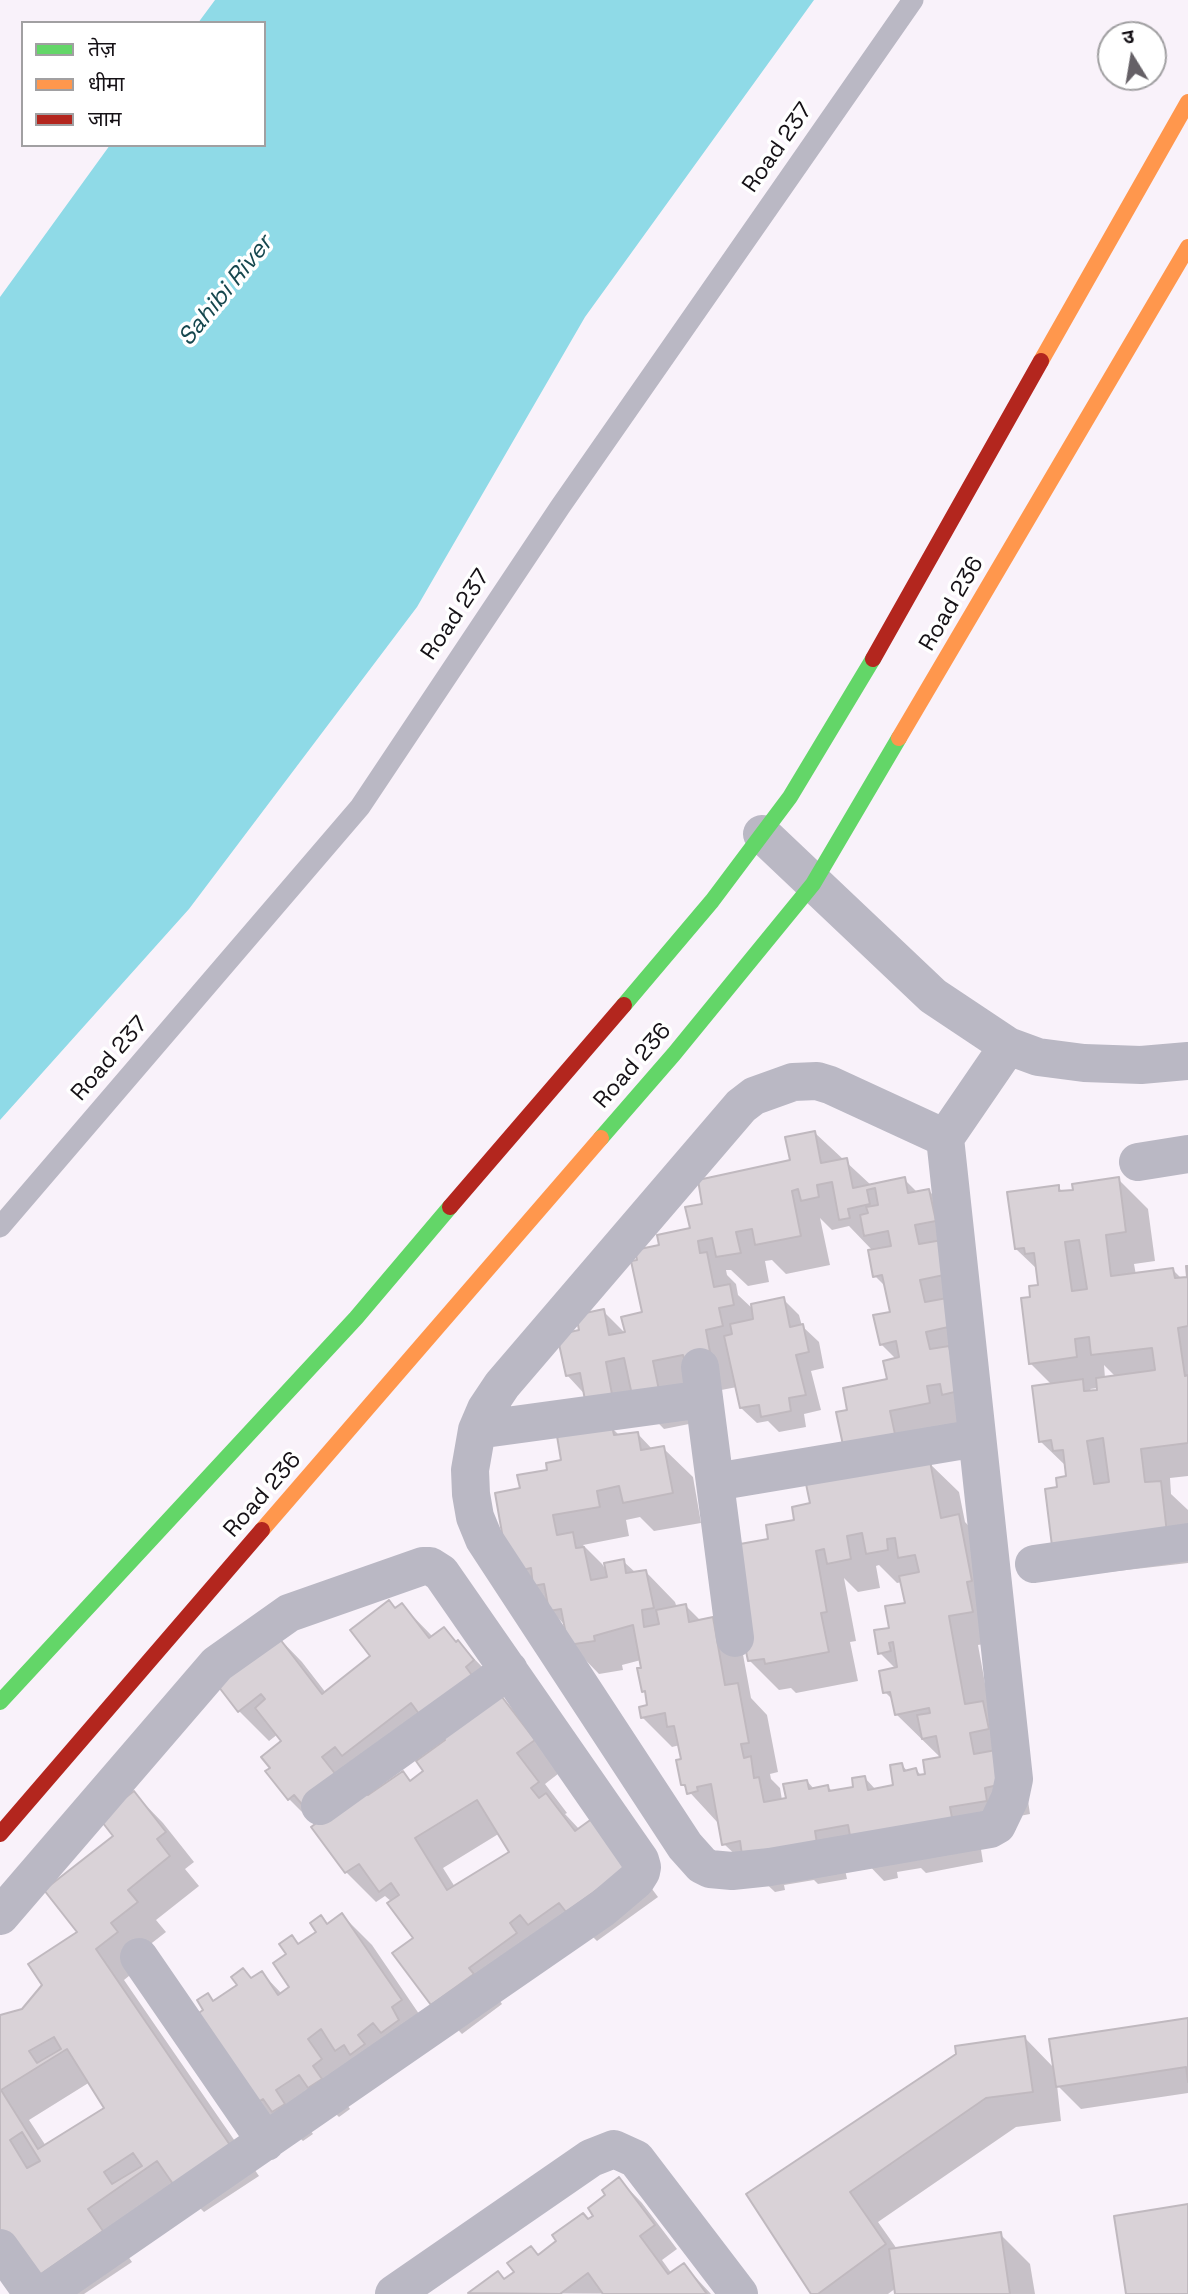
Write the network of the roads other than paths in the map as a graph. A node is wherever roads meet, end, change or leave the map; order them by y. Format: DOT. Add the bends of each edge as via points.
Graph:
graph roads {
  1 [pos="913,0"];
  2 [pos="1188,102"];
  3 [pos="1188,247"];
  4 [pos="762,834"];
  5 [pos="813,884"];
  6 [pos="1008,1046"];
  7 [pos="1188,1061"];
  8 [pos="945,1138"];
  9 [pos="1188,1154"];
  10 [pos="1138,1161"];
  11 [pos="0,1227"];
  12 [pos="477,1430"];
  13 [pos="977,1438"];
  14 [pos="715,1482"];
  15 [pos="1188,1542"];
  16 [pos="1034,1564"];
  17 [pos="735,1637"];
  18 [pos="509,1670"];
  19 [pos="0,1702"];
  20 [pos="320,1806"];
  21 [pos="0,1834"];
  22 [pos="0,1916"];
  23 [pos="139,1957"];
  24 [pos="266,2142"];
  25 [pos="0,2248"];
  26 [pos="33,2294"];
  27 [pos="44,2294"];
  28 [pos="394,2294"];
  29 [pos="739,2294"];
  1 -- 11 [label="lane, Road 237" via="560,507 360,807"];
  2 -- 4 [label="street" via="846,707"];
  3 -- 5 [label="street, Road 236"];
  4 -- 5 [label="street"];
  4 -- 19 [label="street" via="703,911 356,1318"];
  5 -- 6 [label="street" via="933,996"];
  5 -- 21 [label="street, Road 236" via="665,1065"];
  6 -- 7 [label="street" via="1038,1058 1084,1062 1142,1065"];
  6 -- 8 [label="street"];
  8 -- 12 [label="street" via="817,1081 793,1082 754,1096 502,1385"];
  8 -- 13 [label="street"];
  9 -- 10 [label="street"];
  12 -- 13 [label="street" via="471,1494 484,1539 685,1846 702,1865 732,1871 990,1829 999,1822 1014,1779"];
  12 -- 14 [label="street" via="702,1383"];
  13 -- 14 [label="street"];
  14 -- 17 [label="street"];
  15 -- 16 [label="street"];
  18 -- 20 [label="street"];
  18 -- 22 [label="street" via="442,1573 429,1566 289,1613 209,1670"];
  18 -- 24 [label="street" via="640,1860 641,1872 603,1908"];
  23 -- 24 [label="street"];
  24 -- 27 [label="street"];
  25 -- 26 [label="street"];
  28 -- 29 [label="street" via="591,2158 614,2149 636,2159"];
}
